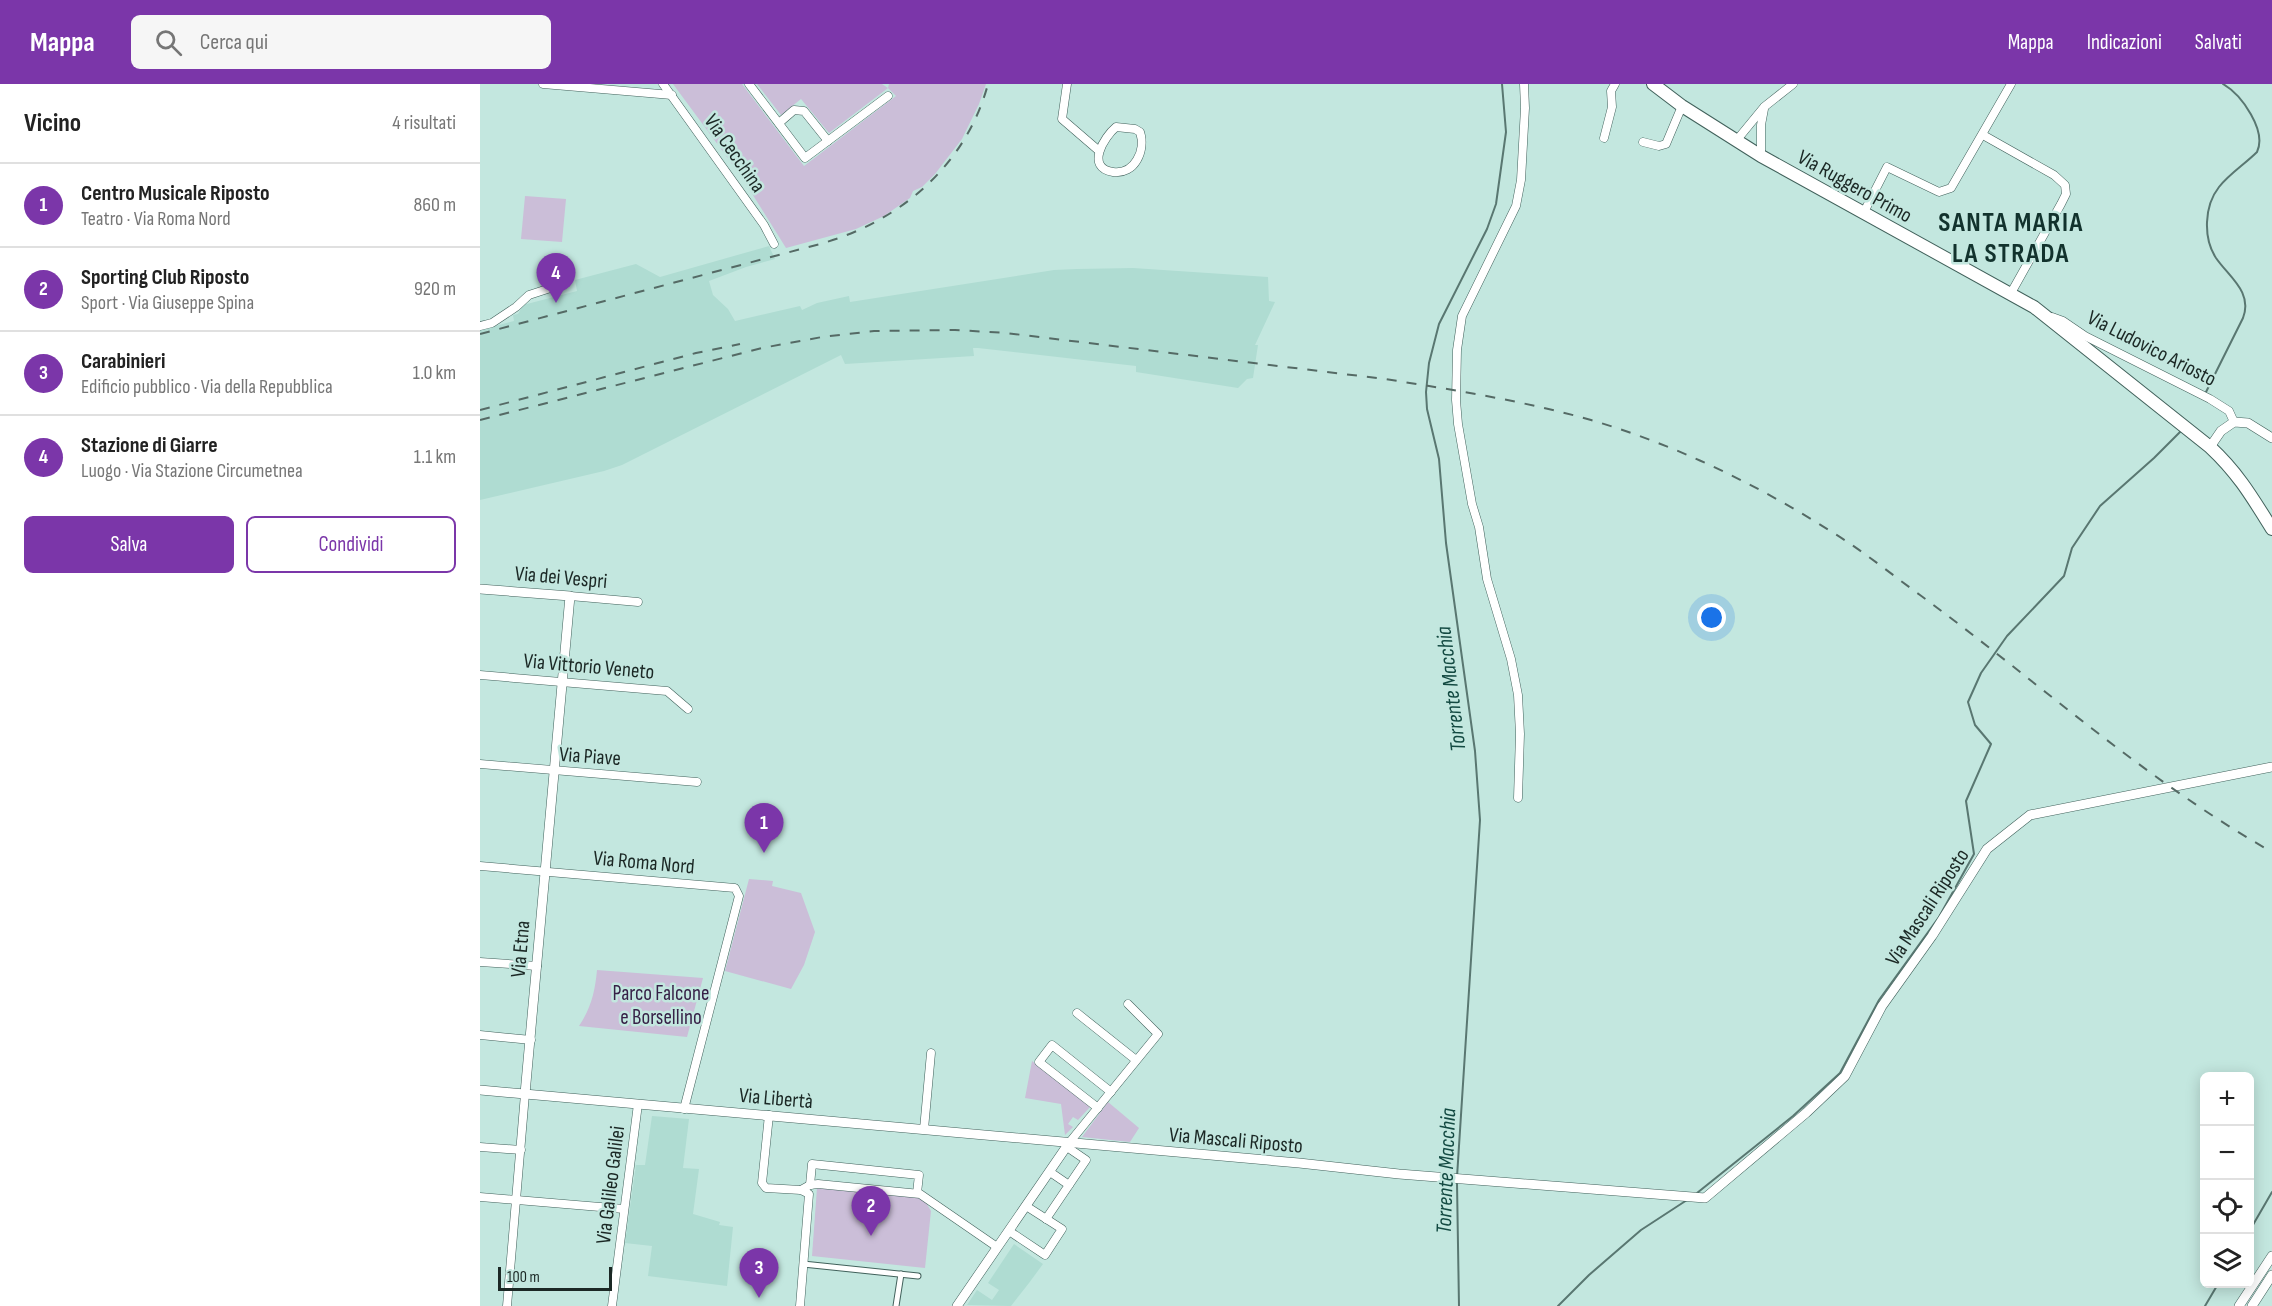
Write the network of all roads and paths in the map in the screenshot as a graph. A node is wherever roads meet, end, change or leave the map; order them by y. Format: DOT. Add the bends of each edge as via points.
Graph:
graph roads {
  1 [pos="543,84"];
  2 [pos="663,84"];
  3 [pos="749,84"];
  4 [pos="1067,84"];
  5 [pos="1524,84"];
  6 [pos="1615,84"];
  7 [pos="1653,84"];
  8 [pos="1793,84"];
  9 [pos="2012,84"];
  10 [pos="564,85"];
  11 [pos="672,95"];
  12 [pos="888,96"];
  13 [pos="1682,106"];
  14 [pos="1764,107"];
  15 [pos="779,123"];
  16 [pos="1983,135"];
  17 [pos="1604,138"];
  18 [pos="828,141"];
  19 [pos="1736,141"];
  20 [pos="1643,142"];
  21 [pos="1098,150"];
  22 [pos="1761,156"];
  23 [pos="1863,214"];
  24 [pos="774,244"];
  25 [pos="566,283"];
  26 [pos="2011,292"];
  27 [pos="2045,315"];
  28 [pos="480,326"];
  29 [pos="2234,422"];
  30 [pos="2272,438"];
  31 [pos="2210,447"];
  32 [pos="2272,529"];
  33 [pos="480,589"];
  34 [pos="570,596"];
  35 [pos="638,602"];
  36 [pos="480,675"];
  37 [pos="563,682"];
  38 [pos="688,709"];
  39 [pos="480,764"];
  40 [pos="2272,767"];
  41 [pos="554,771"];
  42 [pos="698,782"];
  43 [pos="1518,798"];
  44 [pos="480,866"];
  45 [pos="545,871"];
  46 [pos="480,962"];
  47 [pos="537,966"];
  48 [pos="1128,1004"];
  49 [pos="1077,1013"];
  50 [pos="480,1035"];
  51 [pos="531,1040"];
  52 [pos="931,1053"];
  53 [pos="1136,1060"];
  54 [pos="480,1090"];
  55 [pos="1111,1092"];
  56 [pos="525,1094"];
  57 [pos="638,1104"];
  58 [pos="1098,1108"];
  59 [pos="684,1109"];
  60 [pos="769,1115"];
  61 [pos="924,1129"];
  62 [pos="1068,1145"];
  63 [pos="480,1147"];
  64 [pos="521,1150"];
  65 [pos="1050,1172"];
  66 [pos="810,1185"];
  67 [pos="1069,1185"];
  68 [pos="801,1190"];
  69 [pos="917,1193"];
  70 [pos="480,1197"];
  71 [pos="516,1200"];
  72 [pos="1026,1206"];
  73 [pos="624,1209"];
  74 [pos="1046,1219"];
  75 [pos="1009,1231"];
  76 [pos="997,1247"];
  77 [pos="2272,1256"];
  78 [pos="804,1264"];
  79 [pos="901,1274"];
  80 [pos="2272,1275"];
  81 [pos="918,1276"];
  82 [pos="507,1306"];
  83 [pos="612,1306"];
  84 [pos="800,1306"];
  85 [pos="896,1306"];
  86 [pos="957,1306"];
  87 [pos="2239,1306"];
  88 [pos="2252,1306"];
  1 -- 10 [label="street"];
  2 -- 11 [label="street, Via Cecchina"];
  3 -- 15 [label="street"];
  4 -- 21 [label="street" via="1062,119"];
  5 -- 43 [label="street" via="1521,180 1516,206 1462,316 1456,400 1487,579 1518,695"];
  6 -- 17 [label="street"];
  7 -- 13 [label="main road, Via Ruggero Primo"];
  8 -- 14 [label="street"];
  9 -- 16 [label="street"];
  10 -- 11 [label="street"];
  11 -- 24 [label="street, Via Cecchina"];
  12 -- 18 [label="street"];
  13 -- 19 [label="main road, Via Ruggero Primo"];
  13 -- 20 [label="street" via="1666,144"];
  14 -- 19 [label="street"];
  14 -- 22 [label="street"];
  15 -- 18 [label="street" via="794,110 804,111"];
  15 -- 18 [label="street" via="806,159"];
  16 -- 23 [label="street" via="1951,188 1939,192 1887,167"];
  16 -- 26 [label="street" via="2065,185 2061,204"];
  19 -- 22 [label="main road, Via Ruggero Primo"];
  21 -- 21 [label="street" via="1105,169 1120,171 1132,166 1140,156 1140,132 1116,127"];
  22 -- 23 [label="main road, Via Ruggero Primo"];
  23 -- 26 [label="main road, Via Ruggero Primo"];
  25 -- 28 [label="street" via="530,295 499,318"];
  26 -- 27 [label="main road, Via Ruggero Primo"];
  27 -- 29 [label="street, Via Ludovico Ariosto" via="2210,399 2229,411"];
  27 -- 31 [label="main road, Via Ruggero Primo"];
  29 -- 30 [label="street" via="2248,423"];
  29 -- 31 [label="street" via="2221,431"];
  31 -- 32 [label="main road, Via Ruggero Primo" via="2240,478"];
  33 -- 34 [label="street, Via dei Vespri"];
  34 -- 35 [label="street, Via dei Vespri"];
  34 -- 37 [label="street, Via Etna"];
  36 -- 37 [label="street, Via Vittorio Veneto"];
  37 -- 38 [label="street, Via Vittorio Veneto" via="667,691"];
  37 -- 41 [label="street, Via Etna"];
  39 -- 41 [label="street, Via Piave"];
  40 -- 62 [label="street, Via Mascali Riposto" via="2030,815 1987,849 1882,1006 1845,1076 1705,1198"];
  41 -- 42 [label="street, Via Piave"];
  41 -- 45 [label="street, Via Etna"];
  44 -- 45 [label="street, Via Roma Nord"];
  45 -- 47 [label="street, Via Etna"];
  45 -- 59 [label="street, Via Roma Nord" via="738,891"];
  46 -- 47 [label="street"];
  47 -- 51 [label="street, Via Etna"];
  48 -- 53 [label="street" via="1158,1034"];
  49 -- 53 [label="street"];
  50 -- 51 [label="street"];
  51 -- 56 [label="street, Via Etna"];
  52 -- 61 [label="street"];
  53 -- 55 [label="street"];
  54 -- 56 [label="street, Via Libertà"];
  55 -- 58 [label="street"];
  55 -- 58 [label="street" via="1052,1045 1039,1062"];
  56 -- 57 [label="street, Via Libertà"];
  56 -- 64 [label="street, Via Etna"];
  57 -- 59 [label="street, Via Libertà"];
  57 -- 73 [label="street, Via Galileo Galilei"];
  58 -- 62 [label="street"];
  59 -- 60 [label="street, Via Libertà"];
  60 -- 61 [label="street, Via Libertà"];
  60 -- 68 [label="street" via="762,1183 766,1188"];
  61 -- 62 [label="street, Via Libertà"];
  62 -- 65 [label="street"];
  62 -- 67 [label="street" via="1086,1160"];
  63 -- 64 [label="street"];
  64 -- 71 [label="street, Via Etna"];
  65 -- 67 [label="street"];
  65 -- 72 [label="street"];
  66 -- 68 [label="street"];
  66 -- 69 [label="street"];
  66 -- 69 [label="street" via="812,1164 919,1175"];
  67 -- 74 [label="street"];
  68 -- 78 [label="street" via="810,1199"];
  69 -- 76 [label="street"];
  70 -- 71 [label="street"];
  71 -- 73 [label="street"];
  71 -- 82 [label="street, Via Etna"];
  72 -- 74 [label="street"];
  72 -- 75 [label="street"];
  73 -- 83 [label="street, Via Galileo Galilei"];
  74 -- 75 [label="street" via="1062,1229 1045,1255"];
  75 -- 76 [label="street"];
  76 -- 86 [label="street"];
  77 -- 87 [label="street"];
  78 -- 79 [label="street"];
  78 -- 84 [label="street"];
  79 -- 81 [label="street"];
  79 -- 85 [label="street"];
  80 -- 88 [label="street"];
}
